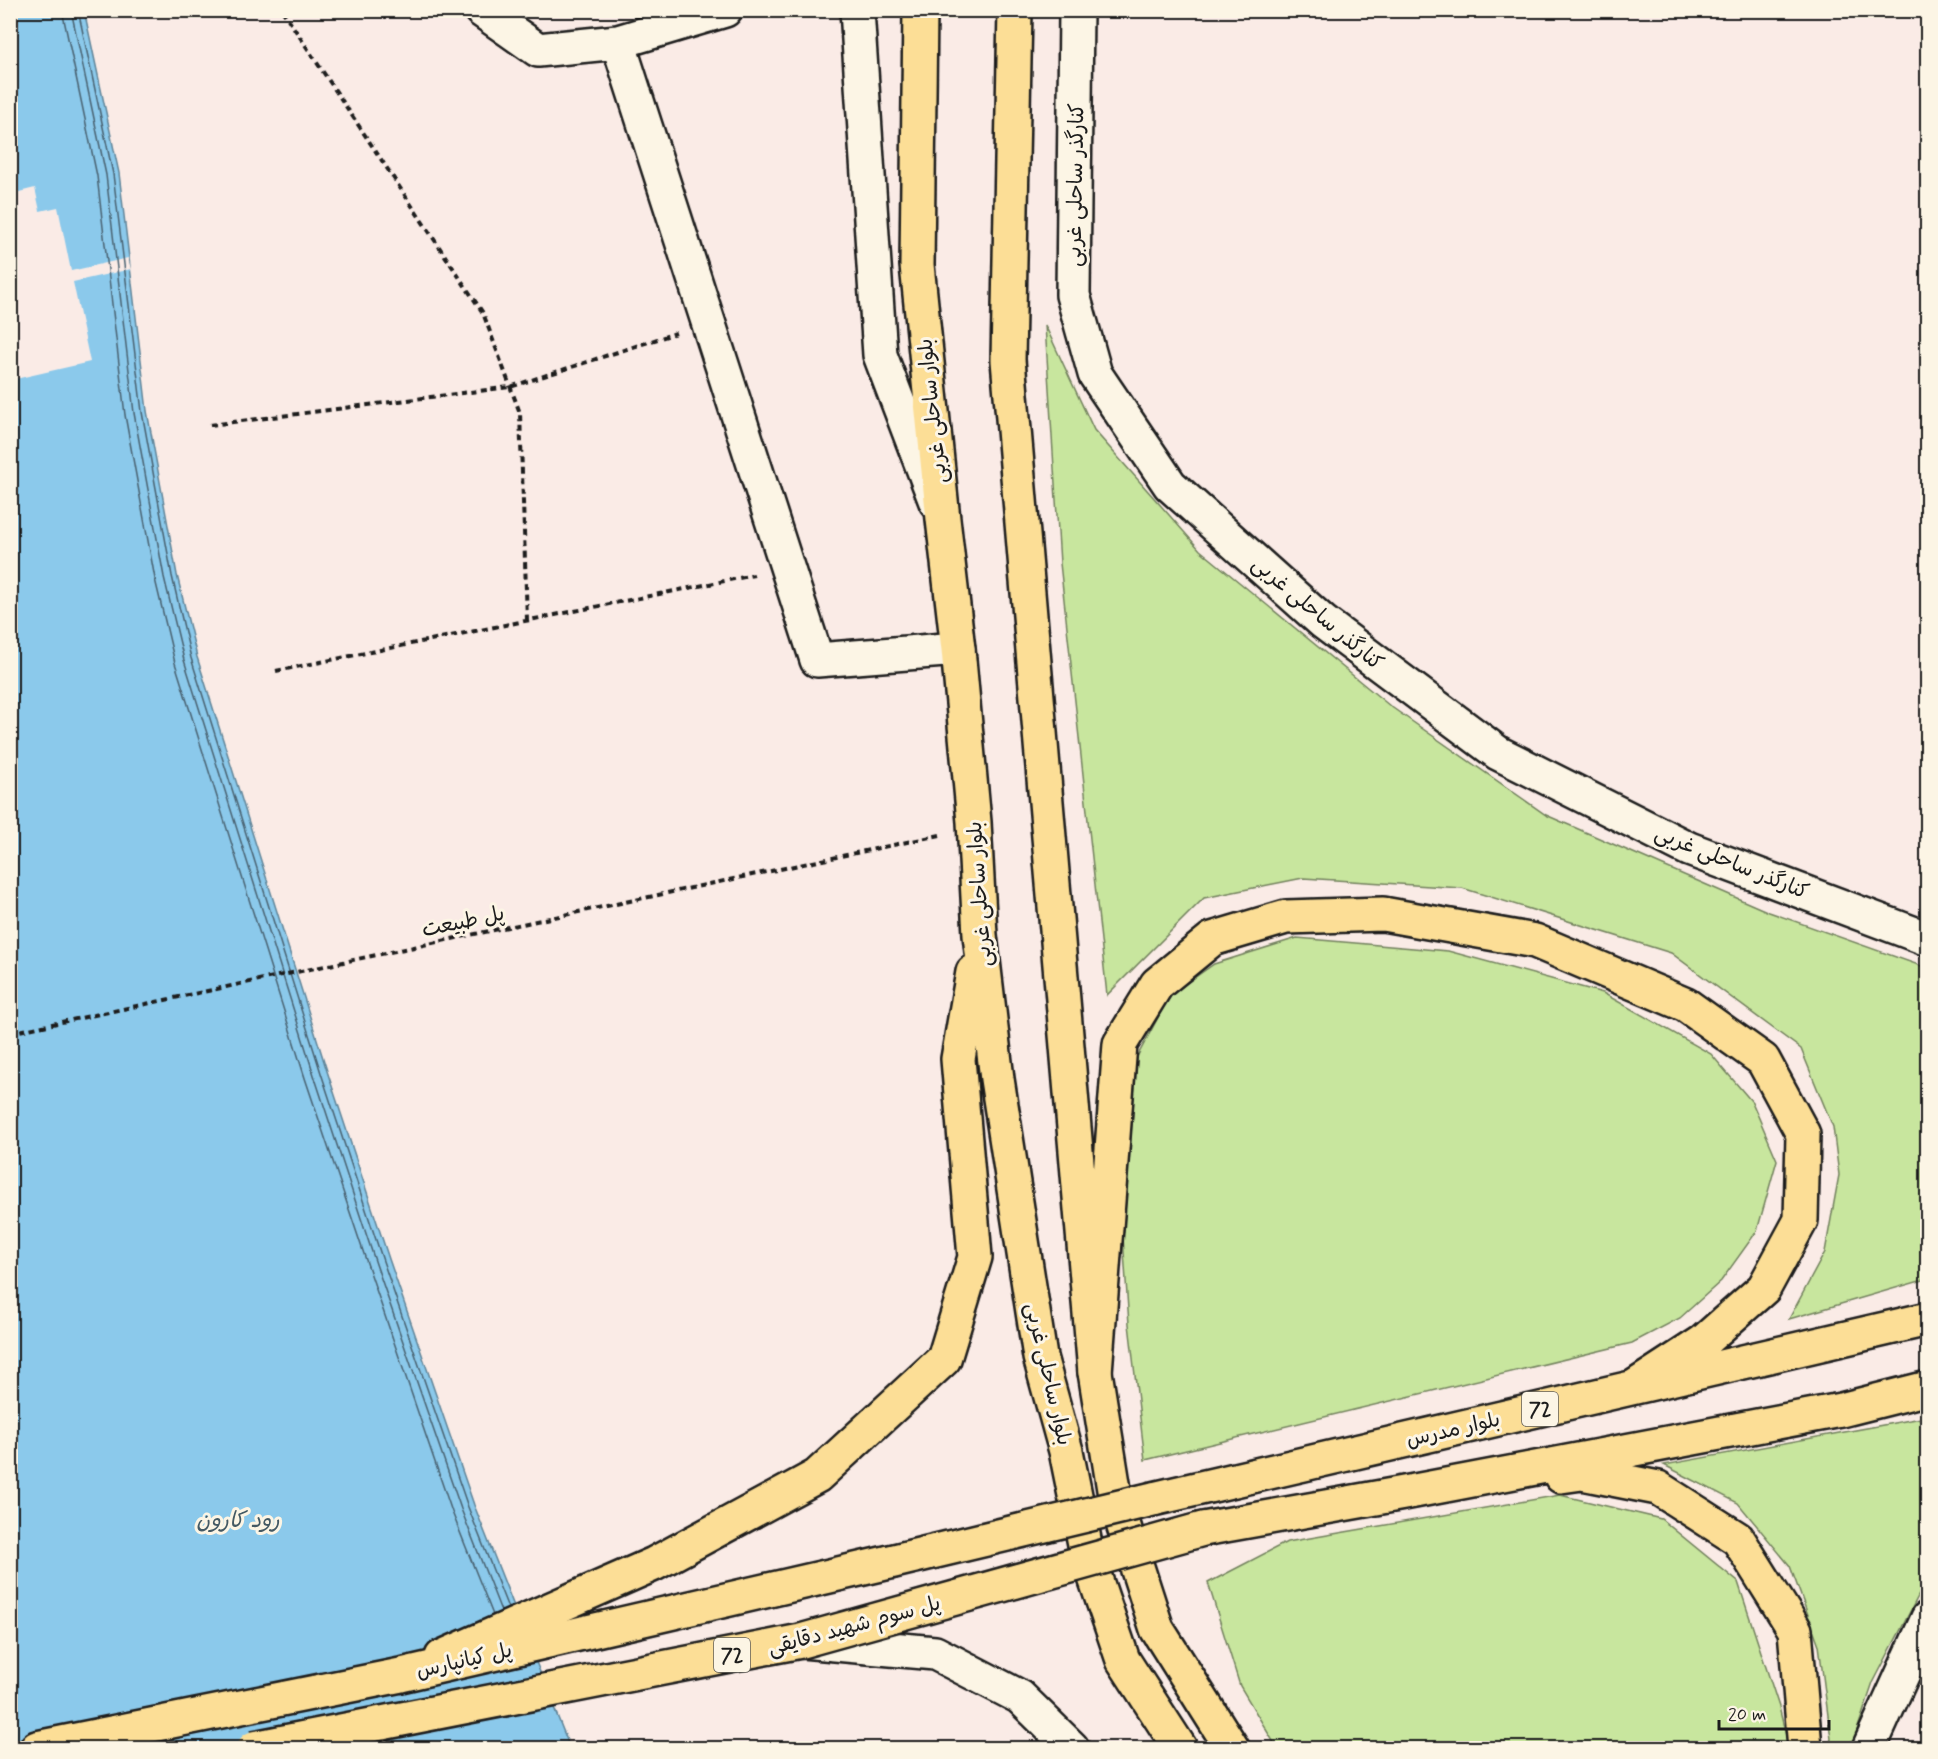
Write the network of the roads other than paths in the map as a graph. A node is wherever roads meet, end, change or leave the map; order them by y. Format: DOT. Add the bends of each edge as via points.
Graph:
graph roads {
  1 [pos="481,10"];
  2 [pos="725,10"];
  3 [pos="857,10"];
  4 [pos="920,10"];
  5 [pos="1015,10"];
  6 [pos="1077,10"];
  7 [pos="618,42"];
  8 [pos="943,519"];
  9 [pos="958,649"];
  10 [pos="980,935"];
  11 [pos="1928,939"];
  12 [pos="1928,1319"];
  13 [pos="1095,1371"];
  14 [pos="1634,1387"];
  15 [pos="1928,1388"];
  16 [pos="1928,1395"];
  17 [pos="1841,1410"];
  18 [pos="1404,1493"];
  19 [pos="890,1562"];
  20 [pos="1928,1618"];
  21 [pos="801,1641"];
  22 [pos="401,1675"];
  23 [pos="37,1749"];
  24 [pos="254,1749"];
  25 [pos="1072,1749"];
  26 [pos="1180,1749"];
  27 [pos="1232,1749"];
  28 [pos="1805,1749"];
  29 [pos="1869,1749"];
  1 -- 7 [label="street" via="538,50"];
  2 -- 7 [label="street"];
  3 -- 8 [label="street" via="880,355"];
  4 -- 8 [label="main road, بلوار ساحلی غربی" via="917,265"];
  5 -- 13 [label="main road, بلوار ساحلی غربی" via="1008,360"];
  6 -- 11 [label="street, کنارگذر ساحلی غربی" via="1073,295 1095,374 1170,485 1323,622 1497,753 1689,849"];
  7 -- 9 [label="street" via="817,660"];
  8 -- 9 [label="main road, بلوار ساحلی غربی"];
  9 -- 10 [label="main road, بلوار ساحلی غربی"];
  10 -- 22 [label="main road" via="958,1059 975,1257 944,1359 817,1476 654,1564"];
  10 -- 26 [label="main road, بلوار ساحلی غربی" via="997,1079 1040,1357 1066,1451 1087,1554 1123,1660"];
  12 -- 14 [label="main road, بلوار مدرس / 72"];
  13 -- 14 [label="main road" via="1120,1044 1157,984 1212,939 1286,917 1383,914 1534,941 1686,1005 1763,1060 1803,1134 1801,1220 1764,1288 1703,1342"];
  13 -- 27 [label="main road, بلوار ساحلی غربی" via="1116,1502 1157,1629"];
  14 -- 19 [label="main road, بلوار مدرس / 72, bridge"];
  15 -- 17 [label="main road, 72"];
  16 -- 17 [label="street"];
  17 -- 18 [label="main road, 72"];
  18 -- 21 [label="main road, پل سوم شهید دقایقی / 72, bridge" via="1203,1529"];
  18 -- 28 [label="main road" via="1582,1473 1658,1488 1738,1539 1795,1630"];
  19 -- 22 [label="main road, پل کیانپارس / 72"];
  20 -- 29 [label="street"];
  21 -- 24 [label="main road, پل سوم شهید دقایقی / 72, bridge"];
  21 -- 25 [label="street" via="934,1653 1020,1697"];
  22 -- 23 [label="main road, پل کیانپارس / 72"];
}
